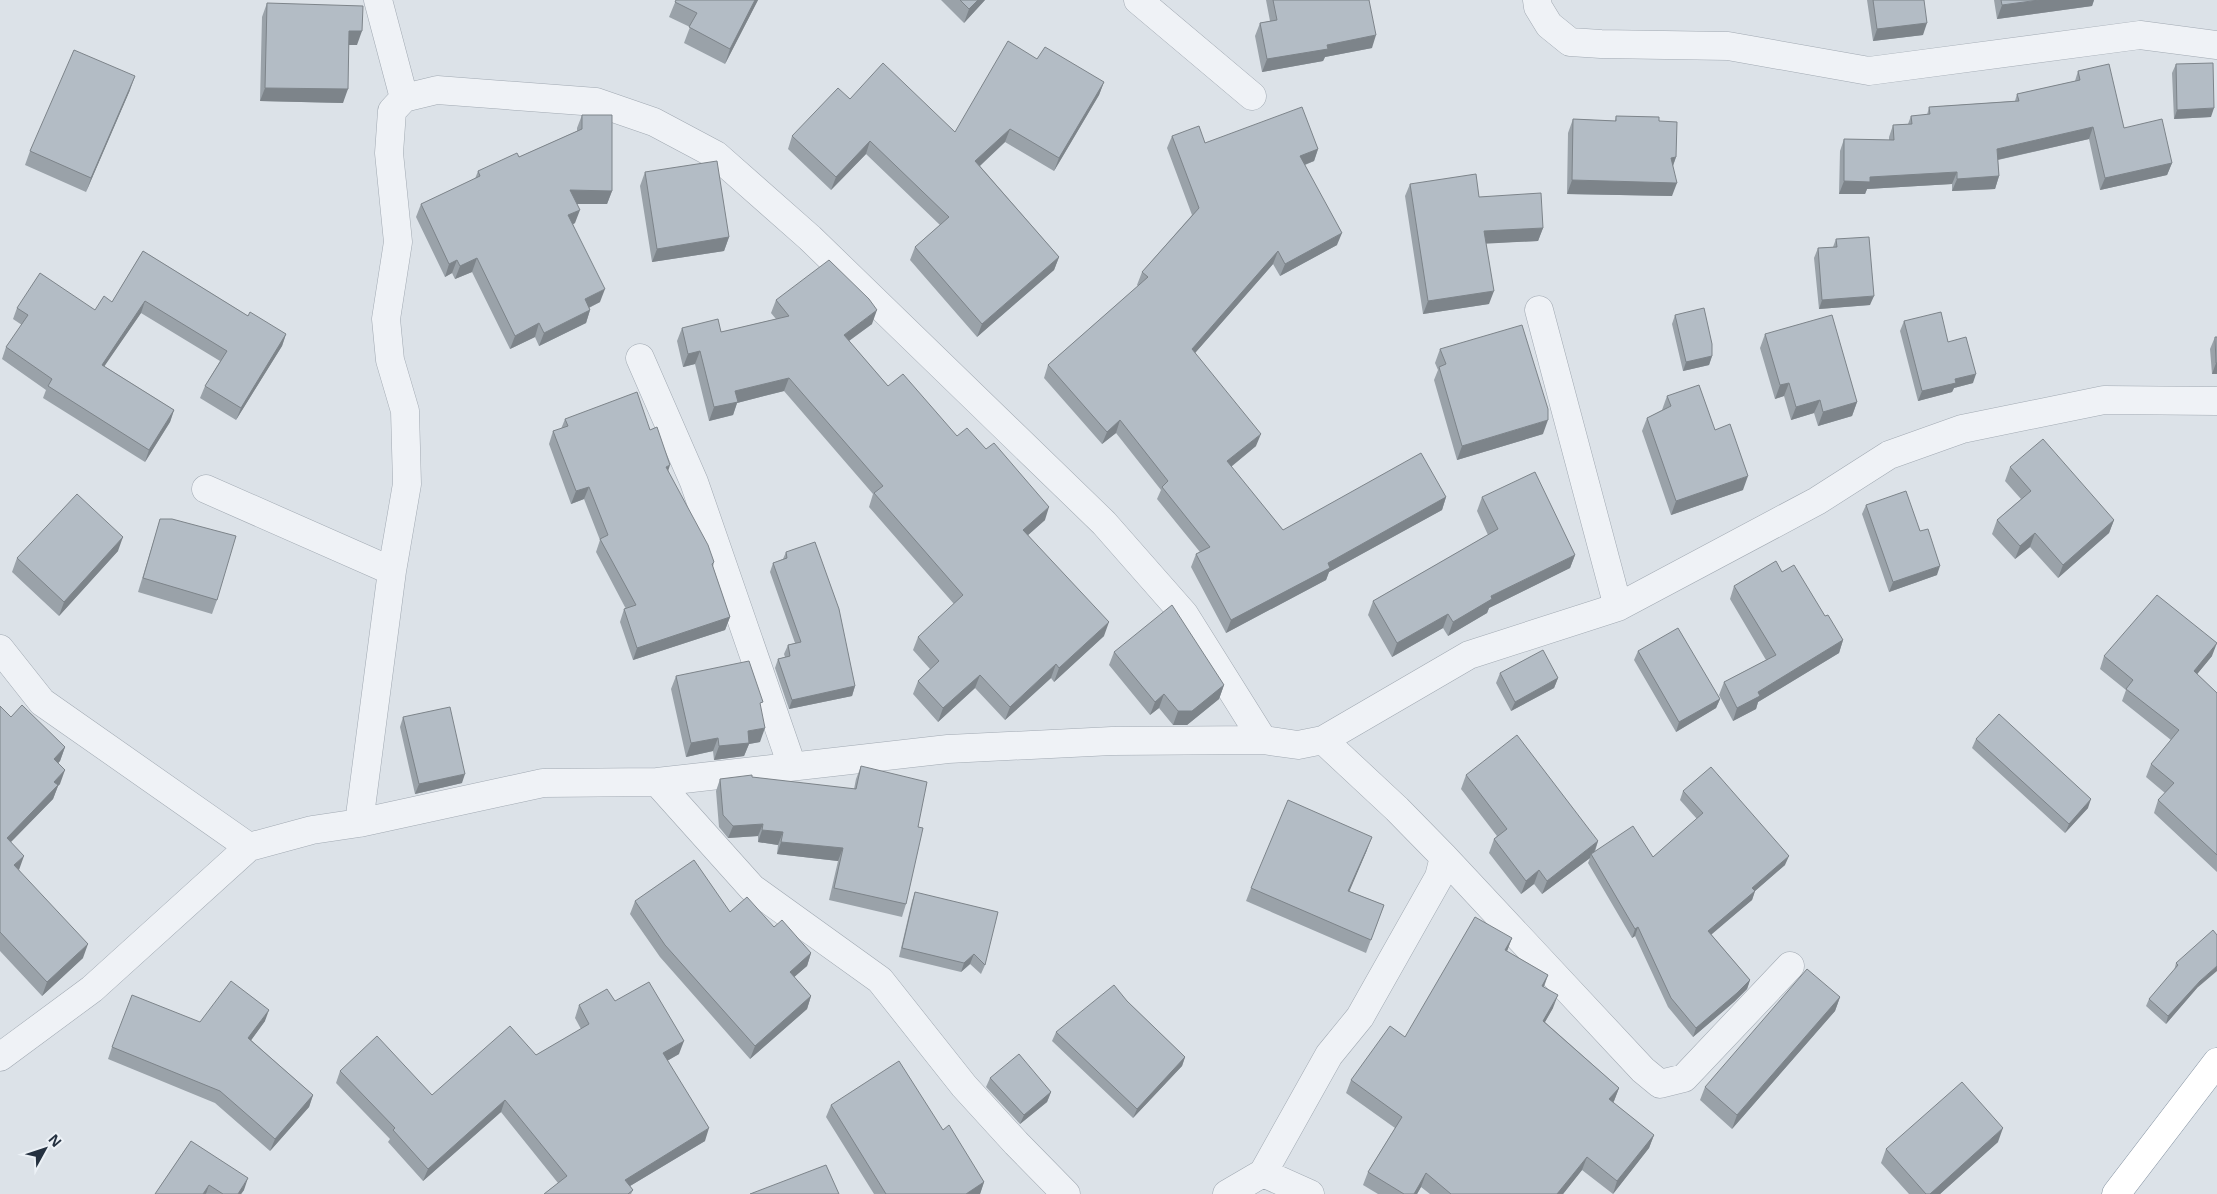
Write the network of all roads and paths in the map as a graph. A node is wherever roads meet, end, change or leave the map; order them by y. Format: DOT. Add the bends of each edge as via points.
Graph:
graph roads {
  1 [pos="378,0"];
  2 [pos="1138,0"];
  3 [pos="1537,0"];
  4 [pos="2217,45"];
  5 [pos="1252,96"];
  6 [pos="404,98"];
  7 [pos="1539,310"];
  8 [pos="640,358"];
  9 [pos="2217,401"];
  10 [pos="206,489"];
  11 [pos="392,571"];
  12 [pos="1618,607"];
  13 [pos="0,648"];
  14 [pos="1262,740"];
  15 [pos="1323,740"];
  16 [pos="792,766"];
  17 [pos="657,782"];
  18 [pos="359,823"];
  19 [pos="248,847"];
  20 [pos="1444,857"];
  21 [pos="1790,966"];
  22 [pos="0,1057"];
  23 [pos="2217,1062"];
  24 [pos="1263,1173"];
  25 [pos="1066,1194"];
  26 [pos="1228,1194"];
  27 [pos="1310,1194"];
  28 [pos="2116,1194"];
  1 -- 6 [label="street"];
  2 -- 5 [label="street"];
  3 -- 4 [label="street" via="1549,25 1570,42 1728,46 1869,71 2140,35"];
  6 -- 11 [label="street" via="392,111 389,154 398,242 386,319 390,360 405,411 407,484"];
  6 -- 14 [label="street" via="437,90 596,102 654,122 716,155 831,258 1104,523 1184,614"];
  7 -- 12 [label="street"];
  8 -- 16 [label="street" via="694,482"];
  9 -- 12 [label="street" via="2104,400 1962,429 1889,455 1817,502"];
  10 -- 11 [label="street"];
  11 -- 18 [label="street"];
  12 -- 15 [label="street" via="1469,655"];
  13 -- 19 [label="street" via="42,702"];
  14 -- 15 [label="street" via="1298,745"];
  14 -- 16 [label="street" via="1112,741 948,749"];
  15 -- 20 [label="street"];
  16 -- 17 [label="street"];
  17 -- 18 [label="street" via="543,783"];
  17 -- 25 [label="street" via="752,888 880,980 964,1086"];
  18 -- 19 [label="street" via="312,830"];
  19 -- 22 [label="street" via="92,990"];
  20 -- 21 [label="street" via="1643,1070 1660,1084 1684,1078"];
  20 -- 24 [label="street" via="1439,877 1360,1017 1329,1055"];
  23 -- 28 [label="highway"];
  24 -- 26 [label="street"];
  24 -- 27 [label="street"];
}
